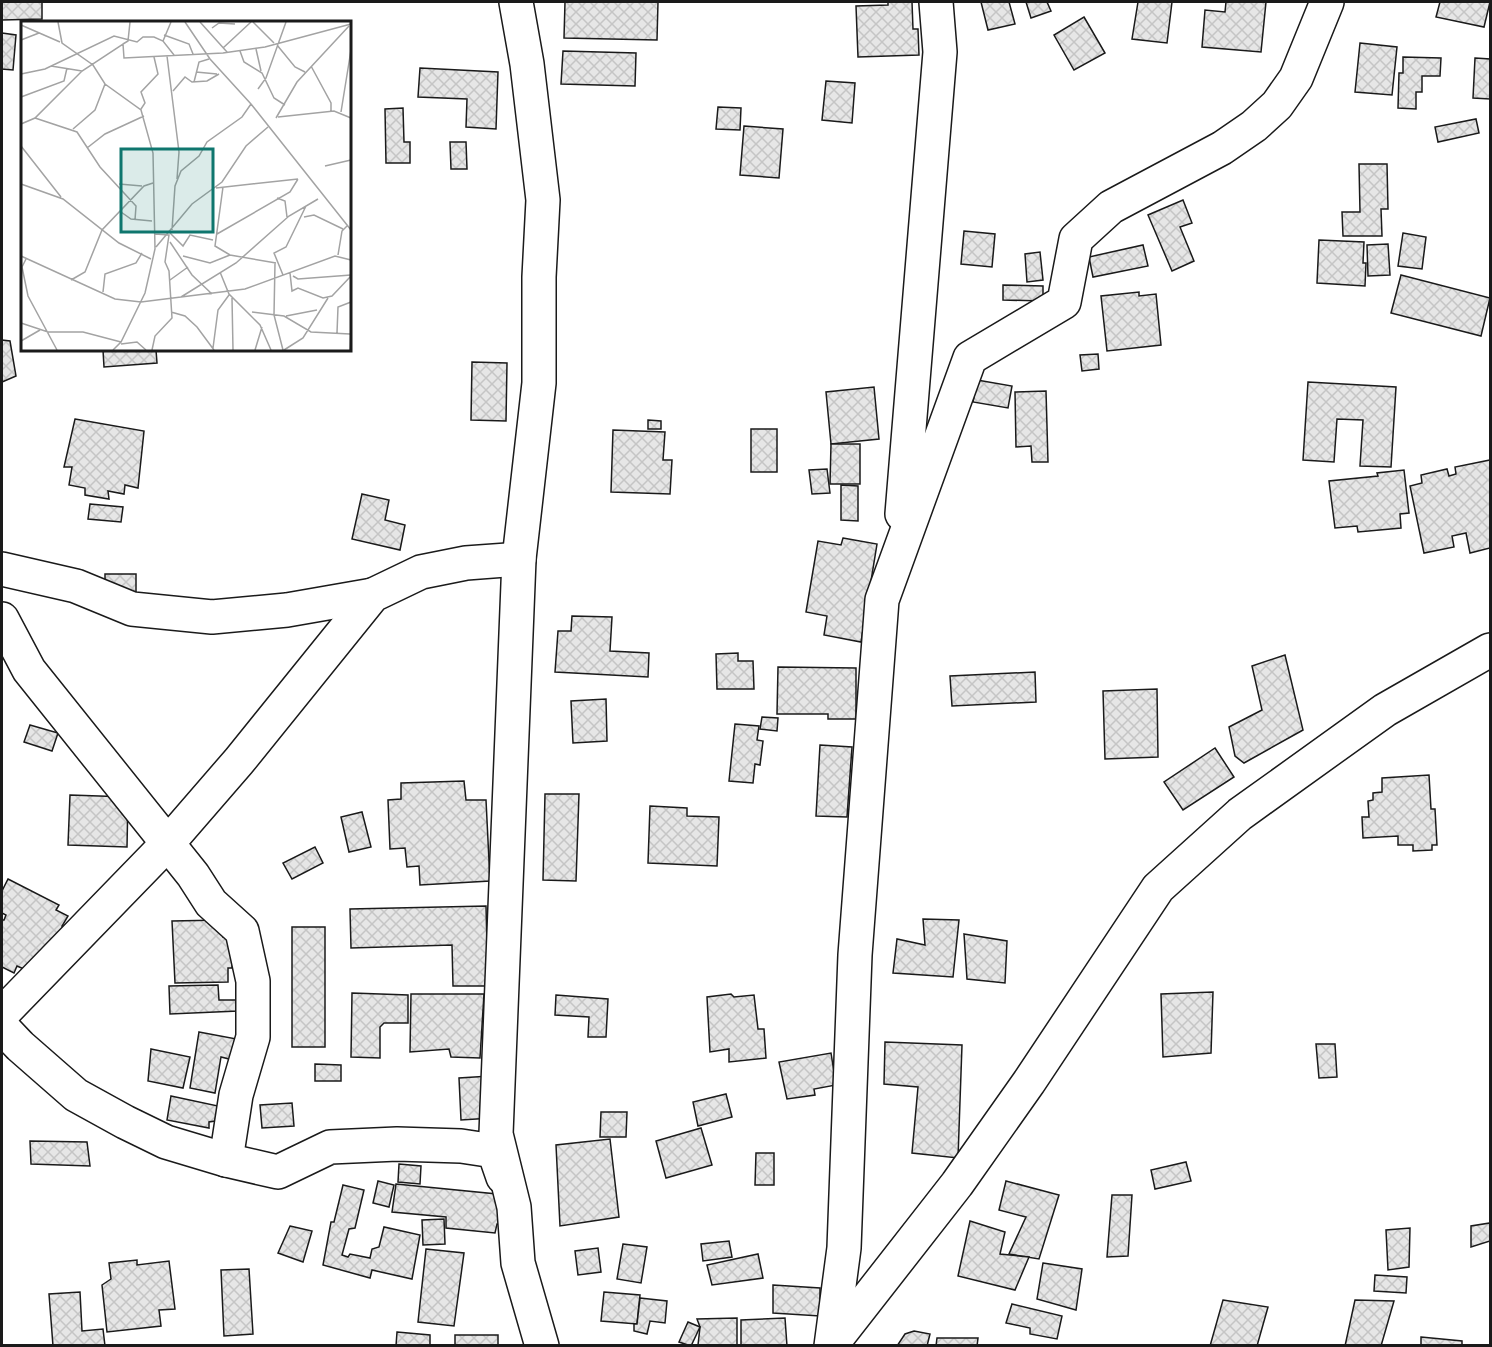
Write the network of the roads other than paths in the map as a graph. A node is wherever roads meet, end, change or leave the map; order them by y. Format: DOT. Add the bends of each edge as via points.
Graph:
graph roads {
  1 [pos="516,2"];
  2 [pos="936,2"];
  3 [pos="1327,2"];
  4 [pos="898,557"];
  5 [pos="519,559"];
  6 [pos="2,569"];
  7 [pos="373,595"];
  8 [pos="2,619"];
  9 [pos="1491,650"];
  10 [pos="168,843"];
  11 [pos="2,1014"];
  12 [pos="2,1027"];
  13 [pos="226,1160"];
  14 [pos="514,1207"];
  15 [pos="542,1346"];
  16 [pos="831,1346"];
  1 -- 5 [label="street" via="528,64 543,200 539,383"];
  2 -- 4 [label="street" via="940,52"];
  3 -- 4 [label="street" via="1296,78 1277,105 1222,148 1111,207 1076,239 1064,303 970,358"];
  4 -- 16 [label="street" via="882,600 855,955 844,1248"];
  5 -- 7 [label="street" via="466,563 422,572"];
  5 -- 14 [label="street" via="496,1134"];
  6 -- 7 [label="street" via="76,586 132,609 212,617 287,610"];
  7 -- 10 [label="street"];
  8 -- 10 [label="street" via="29,670"];
  9 -- 16 [label="street" via="1385,710 1250,807 1158,888 957,1184"];
  10 -- 11 [label="street"];
  10 -- 13 [label="street" via="211,903 242,931 254,981 254,1036 236,1095"];
  12 -- 13 [label="street" via="76,1095 166,1142"];
  13 -- 14 [label="street" via="278,1172 330,1147 397,1144 494,1151"];
  14 -- 15 [label="street" via="518,1263"];
}
